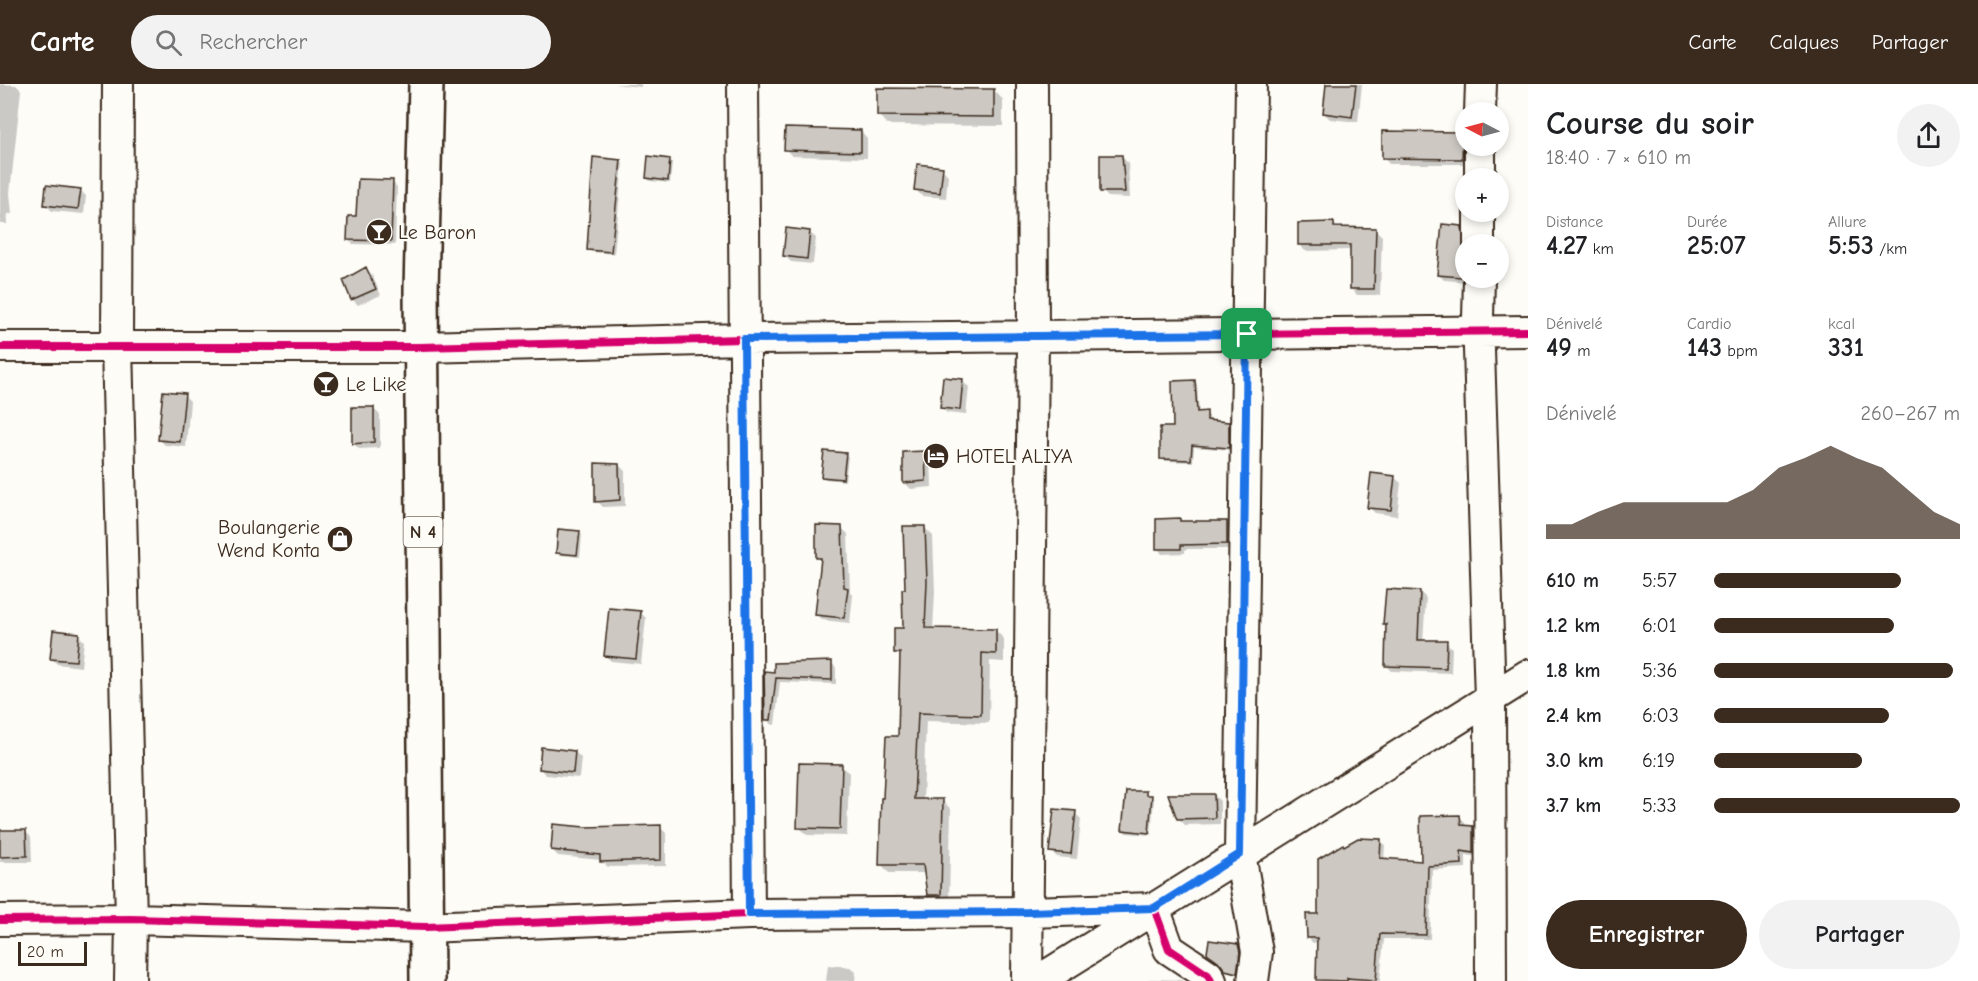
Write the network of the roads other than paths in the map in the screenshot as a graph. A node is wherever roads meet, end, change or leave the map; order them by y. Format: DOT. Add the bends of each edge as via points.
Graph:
graph roads {
  1 [pos="118,84"];
  2 [pos="426,84"];
  3 [pos="743,84"];
  4 [pos="1032,84"];
  5 [pos="1251,84"];
  6 [pos="1481,84"];
  7 [pos="1480,102"];
  8 [pos="1479,288"];
  9 [pos="1528,331"];
  10 [pos="1479,332"];
  11 [pos="1247,334"];
  12 [pos="1032,336"];
  13 [pos="744,339"];
  14 [pos="117,345"];
  15 [pos="0,347"];
  16 [pos="422,347"];
  17 [pos="1528,675"];
  18 [pos="1490,699"];
  19 [pos="1240,854"];
  20 [pos="1154,908"];
  21 [pos="1028,912"];
  22 [pos="749,914"];
  23 [pos="131,919"];
  24 [pos="0,920"];
  25 [pos="426,927"];
  26 [pos="130,981"];
  27 [pos="427,981"];
  28 [pos="1028,981"];
  29 [pos="1038,981"];
  30 [pos="1211,981"];
  31 [pos="1253,981"];
  32 [pos="1491,981"];
  1 -- 14 [label="street"];
  2 -- 16 [label="highway, N 4"];
  3 -- 13 [label="street"];
  4 -- 12 [label="street"];
  5 -- 11 [label="street"];
  6 -- 7 [label="street"];
  8 -- 10 [label="street"];
  9 -- 10 [label="street"];
  10 -- 11 [label="street"];
  10 -- 18 [label="street"];
  11 -- 12 [label="street"];
  11 -- 19 [label="street"];
  12 -- 13 [label="street"];
  12 -- 21 [label="street"];
  13 -- 16 [label="street"];
  13 -- 22 [label="street"];
  14 -- 15 [label="street"];
  14 -- 16 [label="street"];
  14 -- 23 [label="street"];
  16 -- 25 [label="highway, N 4"];
  17 -- 18 [label="street"];
  18 -- 19 [label="street"];
  18 -- 32 [label="street"];
  19 -- 20 [label="street"];
  19 -- 31 [label="street" via="1257,952"];
  20 -- 21 [label="street"];
  20 -- 29 [label="street"];
  20 -- 30 [label="street" via="1169,949 1209,975"];
  21 -- 22 [label="street"];
  21 -- 28 [label="street"];
  22 -- 25 [label="street"];
  23 -- 24 [label="street"];
  23 -- 25 [label="street"];
  23 -- 26 [label="street"];
  25 -- 27 [label="highway, N 4"];
}
